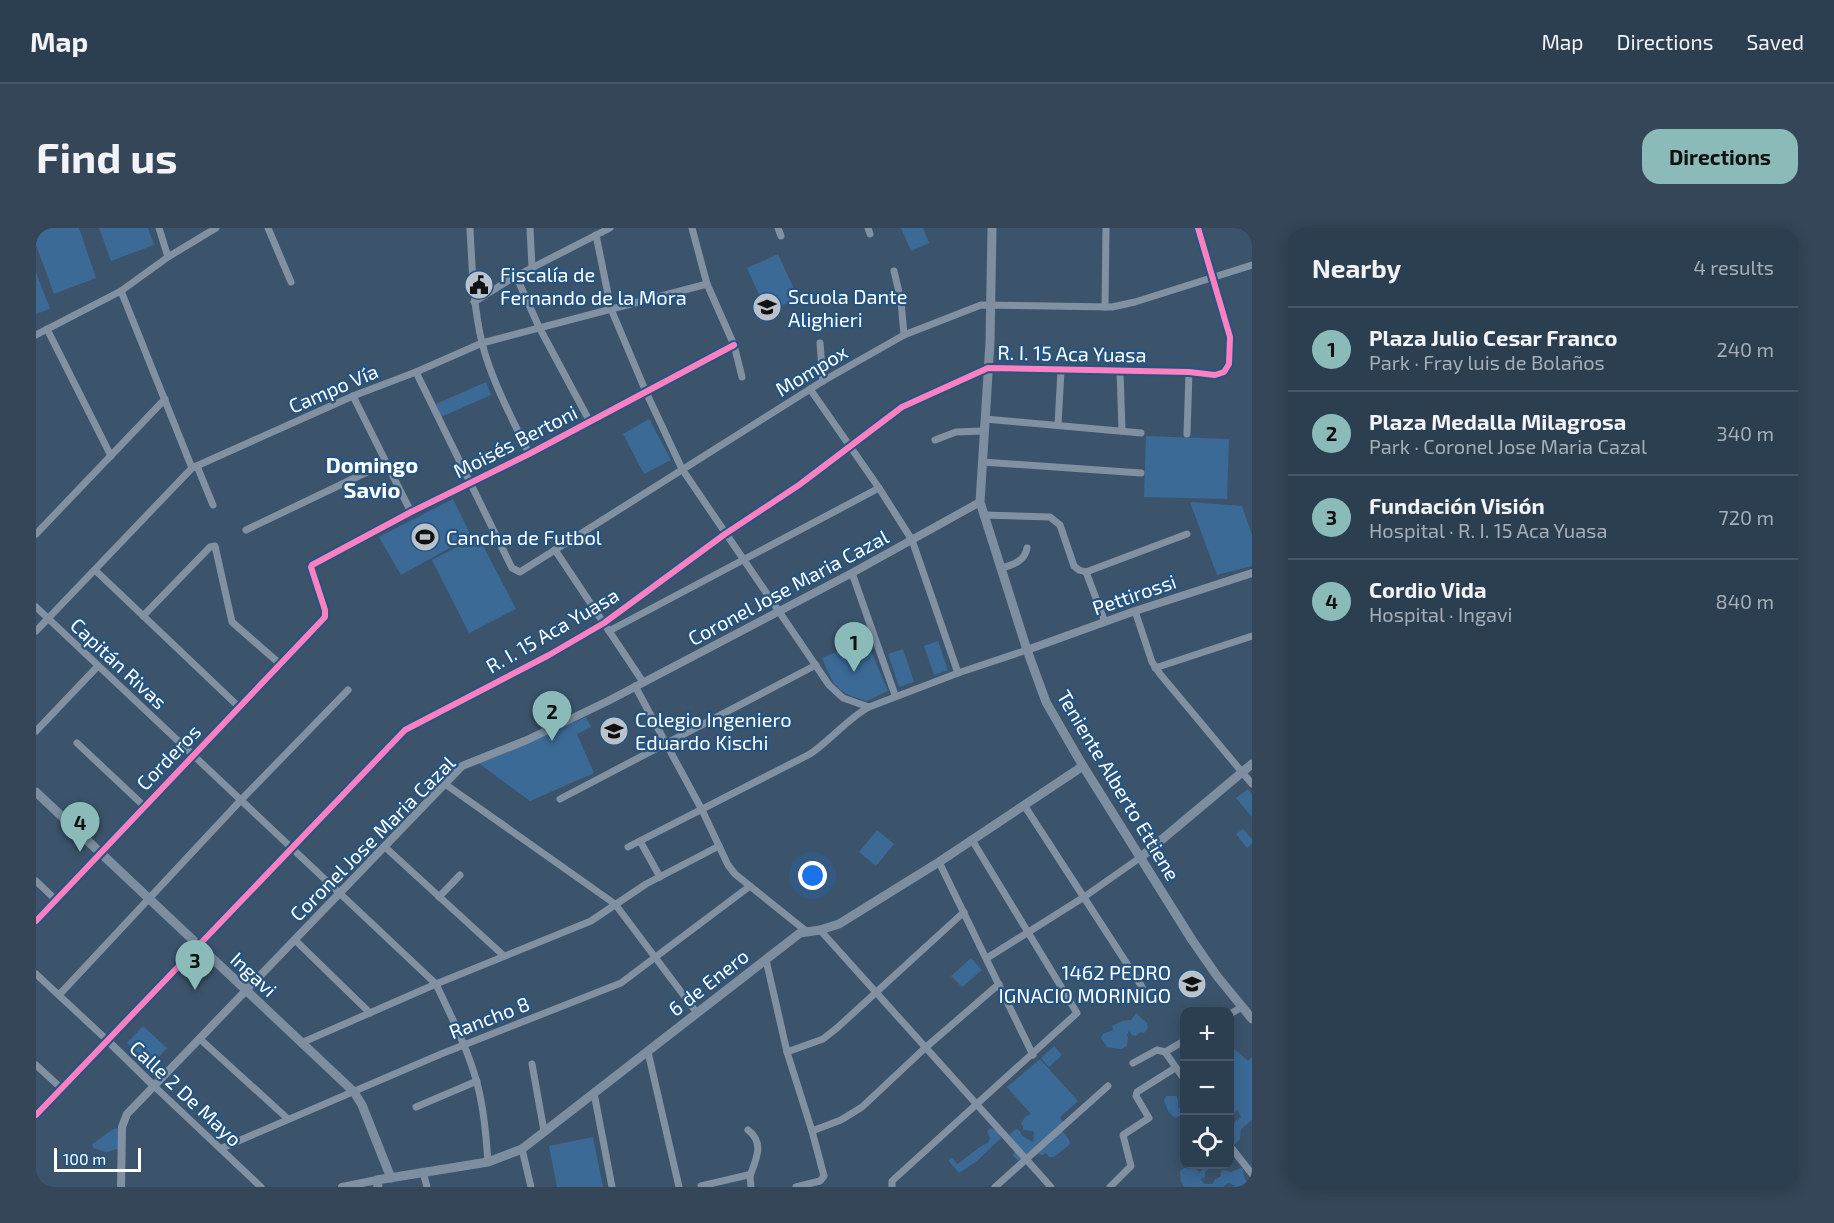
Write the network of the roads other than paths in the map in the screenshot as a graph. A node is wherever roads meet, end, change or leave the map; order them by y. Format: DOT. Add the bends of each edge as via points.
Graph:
graph roads {
  1 [pos="159,228"];
  2 [pos="216,228"];
  3 [pos="268,228"];
  4 [pos="470,228"];
  5 [pos="530,228"];
  6 [pos="610,228"];
  7 [pos="692,228"];
  8 [pos="778,228"];
  9 [pos="992,228"];
  10 [pos="1106,228"];
  11 [pos="1198,228"];
  12 [pos="596,235"];
  13 [pos="781,236"];
  14 [pos="168,257"];
  15 [pos="1252,265"];
  16 [pos="532,267"];
  17 [pos="894,271"];
  18 [pos="516,276"];
  19 [pos="1212,276"];
  20 [pos="291,282"];
  21 [pos="707,284"];
  22 [pos="121,291"];
  23 [pos="474,302"];
  24 [pos="991,305"];
  25 [pos="1105,307"];
  26 [pos="611,309"];
  27 [pos="539,327"];
  28 [pos="47,329"];
  29 [pos="36,335"];
  30 [pos="904,335"];
  31 [pos="482,343"];
  32 [pos="820,343"];
  33 [pos="734,345"];
  34 [pos="988,368"];
  35 [pos="1062,370"];
  36 [pos="1120,370"];
  37 [pos="416,372"];
  38 [pos="1189,372"];
  39 [pos="742,377"];
  40 [pos="823,381"];
  41 [pos="810,389"];
  42 [pos="646,392"];
  43 [pos="353,396"];
  44 [pos="165,399"];
  45 [pos="985,419"];
  46 [pos="590,422"];
  47 [pos="1058,425"];
  48 [pos="984,431"];
  49 [pos="1122,431"];
  50 [pos="1140,433"];
  51 [pos="1187,434"];
  52 [pos="935,440"];
  53 [pos="851,447"];
  54 [pos="530,454"];
  55 [pos="111,456"];
  56 [pos="982,462"];
  57 [pos="386,463"];
  58 [pos="195,467"];
  59 [pos="682,469"];
  60 [pos="1141,473"];
  61 [pos="470,482"];
  62 [pos="879,488"];
  63 [pos="980,502"];
  64 [pos="213,505"];
  65 [pos="411,512"];
  66 [pos="984,515"];
  67 [pos="246,530"];
  68 [pos="36,534"];
  69 [pos="725,534"];
  70 [pos="1187,534"];
  71 [pos="912,540"];
  72 [pos="1027,548"];
  73 [pos="555,550"];
  74 [pos="745,560"];
  75 [pos="1001,568"];
  76 [pos="95,570"];
  77 [pos="1086,572"];
  78 [pos="852,573"];
  79 [pos="1252,573"];
  80 [pos="36,607"];
  81 [pos="780,611"];
  82 [pos="1135,611"];
  83 [pos="143,616"];
  84 [pos="325,617"];
  85 [pos="48,619"];
  86 [pos="1105,622"];
  87 [pos="604,623"];
  88 [pos="36,631"];
  89 [pos="609,631"];
  90 [pos="1252,636"];
  91 [pos="1028,650"];
  92 [pos="280,664"];
  93 [pos="816,665"];
  94 [pos="98,666"];
  95 [pos="1155,668"];
  96 [pos="958,673"];
  97 [pos="639,684"];
  98 [pos="348,690"];
  99 [pos="896,695"];
  100 [pos="239,707"];
  101 [pos="869,707"];
  102 [pos="36,731"];
  103 [pos="77,743"];
  104 [pos="666,745"];
  105 [pos="193,755"];
  106 [pos="1252,764"];
  107 [pos="1083,766"];
  108 [pos="1242,772"];
  109 [pos="445,784"];
  110 [pos="1252,784"];
  111 [pos="36,792"];
  112 [pos="560,799"];
  113 [pos="241,800"];
  114 [pos="1024,805"];
  115 [pos="144,806"];
  116 [pos="702,810"];
  117 [pos="972,840"];
  118 [pos="640,841"];
  119 [pos="719,846"];
  120 [pos="385,847"];
  121 [pos="628,847"];
  122 [pos="290,848"];
  123 [pos="102,852"];
  124 [pos="1141,857"];
  125 [pos="939,862"];
  126 [pos="460,875"];
  127 [pos="660,877"];
  128 [pos="36,881"];
  129 [pos="750,886"];
  130 [pos="339,894"];
  131 [pos="440,897"];
  132 [pos="1084,897"];
  133 [pos="150,898"];
  134 [pos="56,900"];
  135 [pos="615,904"];
  136 [pos="964,912"];
  137 [pos="36,921"];
  138 [pos="820,930"];
  139 [pos="806,931"];
  140 [pos="1029,931"];
  141 [pos="295,940"];
  142 [pos="198,946"];
  143 [pos="504,956"];
  144 [pos="654,957"];
  145 [pos="987,958"];
  146 [pos="765,960"];
  147 [pos="36,974"];
  148 [pos="435,984"];
  149 [pos="999,984"];
  150 [pos="1142,987"];
  151 [pos="246,991"];
  152 [pos="876,994"];
  153 [pos="58,995"];
  154 [pos="1242,1007"];
  155 [pos="1234,1012"];
  156 [pos="370,1013"];
  157 [pos="697,1013"];
  158 [pos="1252,1019"];
  159 [pos="200,1039"];
  160 [pos="107,1041"];
  161 [pos="301,1043"];
  162 [pos="1180,1044"];
  163 [pos="464,1045"];
  164 [pos="925,1048"];
  165 [pos="648,1052"];
  166 [pos="787,1052"];
  167 [pos="1165,1052"];
  168 [pos="1033,1055"];
  169 [pos="1133,1063"];
  170 [pos="532,1064"];
  171 [pos="36,1065"];
  172 [pos="1175,1068"];
  173 [pos="1180,1074"];
  174 [pos="477,1081"];
  175 [pos="154,1086"];
  176 [pos="1108,1086"];
  177 [pos="61,1088"];
  178 [pos="354,1092"];
  179 [pos="594,1093"];
  180 [pos="977,1104"];
  181 [pos="416,1107"];
  182 [pos="36,1115"];
  183 [pos="288,1119"];
  184 [pos="748,1130"];
  185 [pos="544,1131"];
  186 [pos="812,1131"];
  187 [pos="222,1148"];
  188 [pos="522,1149"];
  189 [pos="1234,1151"];
  190 [pos="1026,1159"];
  191 [pos="488,1162"];
  192 [pos="423,1172"];
  193 [pos="1252,1174"];
  194 [pos="750,1176"];
  195 [pos="391,1178"];
  196 [pos="377,1184"];
  197 [pos="702,1186"];
  198 [pos="121,1187"];
  199 [pos="261,1187"];
  200 [pos="342,1187"];
  201 [pos="427,1187"];
  202 [pos="531,1187"];
  203 [pos="612,1187"];
  204 [pos="679,1187"];
  205 [pos="751,1187"];
  206 [pos="796,1187"];
  207 [pos="892,1187"];
  208 [pos="995,1187"];
  209 [pos="1051,1187"];
  210 [pos="1110,1187"];
  1 -- 14 [label="street"];
  2 -- 14 [label="street"];
  3 -- 20 [label="street"];
  4 -- 23 [label="street"];
  5 -- 16 [label="street"];
  6 -- 12 [label="street"];
  7 -- 21 [label="street"];
  8 -- 13 [label="street"];
  9 -- 24 [label="main road, Teniente Alberto Ettiene"];
  10 -- 25 [label="street"];
  11 -- 19 [label="street"];
  12 -- 16 [label="street"];
  12 -- 26 [label="street"];
  14 -- 22 [label="street"];
  15 -- 19 [label="street, Mompox"];
  16 -- 18 [label="street"];
  17 -- 30 [label="street"];
  18 -- 23 [label="street"];
  18 -- 27 [label="street"];
  19 -- 25 [label="street, Mompox" via="1135,302"];
  19 -- 38 [label="street, R. I. 15 Aca Yuasa" via="1230,337 1229,364 1224,372 1215,375"];
  21 -- 26 [label="street, Campo Vía"];
  21 -- 33 [label="street"];
  22 -- 28 [label="street"];
  22 -- 44 [label="street"];
  23 -- 31 [label="street"];
  24 -- 25 [label="street, Mompox"];
  24 -- 30 [label="street, Mompox" via="981,305"];
  24 -- 34 [label="main road, Teniente Alberto Ettiene"];
  26 -- 27 [label="street, Campo Vía"];
  26 -- 42 [label="street"];
  27 -- 31 [label="street, Campo Vía"];
  27 -- 46 [label="street"];
  28 -- 29 [label="street"];
  28 -- 55 [label="street"];
  30 -- 40 [label="street, Mompox"];
  31 -- 37 [label="street, Campo Vía"];
  31 -- 54 [label="street" via="495,382"];
  32 -- 40 [label="street"];
  33 -- 39 [label="street"];
  33 -- 42 [label="street, Moisés Bertoni"];
  34 -- 35 [label="street, R. I. 15 Aca Yuasa"];
  34 -- 45 [label="main road, Teniente Alberto Ettiene"];
  34 -- 53 [label="street, R. I. 15 Aca Yuasa" via="902,407"];
  35 -- 36 [label="street, R. I. 15 Aca Yuasa"];
  35 -- 47 [label="street"];
  36 -- 38 [label="street, R. I. 15 Aca Yuasa"];
  36 -- 49 [label="street"];
  37 -- 43 [label="street, Campo Vía"];
  37 -- 61 [label="street, Mompox"];
  38 -- 51 [label="street"];
  40 -- 41 [label="street, Mompox"];
  41 -- 53 [label="street"];
  41 -- 59 [label="street, Mompox"];
  42 -- 46 [label="street, Moisés Bertoni"];
  42 -- 59 [label="street"];
  43 -- 57 [label="street"];
  43 -- 58 [label="street, Campo Vía"];
  44 -- 55 [label="street"];
  44 -- 58 [label="street"];
  45 -- 47 [label="street"];
  45 -- 48 [label="main road, Teniente Alberto Ettiene"];
  46 -- 54 [label="street, Moisés Bertoni"];
  47 -- 49 [label="street"];
  48 -- 52 [label="street" via="956,432"];
  48 -- 56 [label="main road, Teniente Alberto Ettiene"];
  49 -- 50 [label="street"];
  53 -- 62 [label="street"];
  53 -- 69 [label="street, R. I. 15 Aca Yuasa"];
  54 -- 61 [label="street, Moisés Bertoni"];
  55 -- 68 [label="street"];
  56 -- 60 [label="street"];
  56 -- 63 [label="main road, Teniente Alberto Ettiene"];
  57 -- 65 [label="street"];
  57 -- 67 [label="street"];
  58 -- 64 [label="street"];
  58 -- 76 [label="street, Campo Vía"];
  59 -- 69 [label="street"];
  59 -- 73 [label="street, Mompox"];
  61 -- 65 [label="street, Moisés Bertoni"];
  61 -- 73 [label="street, Mompox" via="512,568 524,571"];
  62 -- 71 [label="street"];
  62 -- 74 [label="street"];
  63 -- 66 [label="main road, Teniente Alberto Ettiene"];
  63 -- 71 [label="street, Coronel Jose Maria Cazal"];
  65 -- 84 [label="street, Moisés Bertoni" via="311,567"];
  66 -- 75 [label="main road, Teniente Alberto Ettiene"];
  66 -- 77 [label="street" via="1050,517 1060,525 1074,566"];
  69 -- 74 [label="street"];
  69 -- 87 [label="street, R. I. 15 Aca Yuasa"];
  70 -- 77 [label="street"];
  71 -- 78 [label="street, Coronel Jose Maria Cazal"];
  71 -- 96 [label="street"];
  72 -- 75 [label="street" via="1018,562"];
  73 -- 87 [label="street"];
  74 -- 81 [label="street"];
  74 -- 89 [label="street"];
  75 -- 91 [label="main road, Teniente Alberto Ettiene"];
  76 -- 83 [label="street"];
  76 -- 85 [label="street, Campo Vía"];
  77 -- 86 [label="street"];
  78 -- 81 [label="street, Coronel Jose Maria Cazal"];
  78 -- 99 [label="street"];
  79 -- 82 [label="street, Pettirossi"];
  80 -- 85 [label="street, Capitán Rivas"];
  81 -- 93 [label="street"];
  81 -- 97 [label="street, Coronel Jose Maria Cazal"];
  82 -- 86 [label="street, Pettirossi"];
  82 -- 95 [label="street"];
  83 -- 92 [label="street" via="213,545 217,548 232,621"];
  83 -- 100 [label="street"];
  84 -- 92 [label="street, Corderos"];
  85 -- 88 [label="street, Campo Vía"];
  85 -- 94 [label="street, Capitán Rivas"];
  86 -- 91 [label="street, Pettirossi"];
  87 -- 89 [label="street"];
  87 -- 122 [label="street, R. I. 15 Aca Yuasa" via="405,730"];
  89 -- 97 [label="street"];
  90 -- 95 [label="street"];
  91 -- 96 [label="street"];
  91 -- 107 [label="main road, Teniente Alberto Ettiene" via="1046,702"];
  92 -- 100 [label="street, Corderos"];
  93 -- 101 [label="street" via="837,693"];
  93 -- 104 [label="street"];
  94 -- 102 [label="street"];
  94 -- 105 [label="street, Capitán Rivas"];
  95 -- 108 [label="street"];
  96 -- 99 [label="street"];
  97 -- 104 [label="street"];
  97 -- 109 [label="street, Coronel Jose Maria Cazal" via="527,740 469,762"];
  98 -- 113 [label="street"];
  99 -- 101 [label="street"];
  100 -- 105 [label="street, Corderos"];
  101 -- 116 [label="street" via="810,754"];
  103 -- 115 [label="street"];
  104 -- 112 [label="street"];
  104 -- 116 [label="street"];
  105 -- 113 [label="street, Capitán Rivas"];
  105 -- 115 [label="street, Corderos"];
  106 -- 108 [label="main road"];
  107 -- 114 [label="main road, 6 de Enero"];
  107 -- 124 [label="main road, Teniente Alberto Ettiene"];
  108 -- 110 [label="street"];
  108 -- 124 [label="main road"];
  109 -- 120 [label="street, Coronel Jose Maria Cazal"];
  109 -- 135 [label="street"];
  111 -- 123 [label="main road, Ingavi"];
  113 -- 122 [label="street, Capitán Rivas"];
  113 -- 133 [label="street"];
  114 -- 117 [label="main road, 6 de Enero"];
  114 -- 132 [label="street"];
  115 -- 123 [label="street, Corderos"];
  116 -- 118 [label="street"];
  116 -- 119 [label="street"];
  117 -- 125 [label="main road, 6 de Enero"];
  117 -- 140 [label="street"];
  118 -- 121 [label="street"];
  118 -- 127 [label="street"];
  119 -- 127 [label="street"];
  119 -- 129 [label="street" via="728,865"];
  120 -- 130 [label="street, Coronel Jose Maria Cazal"];
  120 -- 131 [label="street"];
  122 -- 130 [label="street, Capitán Rivas"];
  122 -- 142 [label="street, R. I. 15 Aca Yuasa"];
  123 -- 133 [label="main road, Ingavi"];
  123 -- 134 [label="street, Corderos"];
  124 -- 132 [label="street"];
  124 -- 154 [label="main road, Teniente Alberto Ettiene" via="1192,940"];
  125 -- 136 [label="street"];
  125 -- 138 [label="main road, 6 de Enero" via="839,924"];
  126 -- 131 [label="street"];
  127 -- 135 [label="street"];
  128 -- 134 [label="street"];
  129 -- 139 [label="street"];
  129 -- 144 [label="street, Rancho 8"];
  130 -- 141 [label="street, Coronel Jose Maria Cazal"];
  130 -- 148 [label="street, Capitán Rivas"];
  131 -- 143 [label="street"];
  132 -- 140 [label="street"];
  132 -- 150 [label="street"];
  133 -- 142 [label="main road, Ingavi"];
  133 -- 153 [label="street"];
  134 -- 137 [label="street, Corderos"];
  135 -- 143 [label="street" via="591,921"];
  135 -- 144 [label="street"];
  136 -- 145 [label="street"];
  136 -- 152 [label="street"];
  138 -- 139 [label="main road, 6 de Enero"];
  138 -- 152 [label="street"];
  139 -- 146 [label="main road, 6 de Enero"];
  140 -- 145 [label="street"];
  140 -- 168 [label="street" via="1077,1011"];
  141 -- 151 [label="street, Coronel Jose Maria Cazal"];
  141 -- 156 [label="street"];
  142 -- 151 [label="main road, Ingavi"];
  142 -- 160 [label="street, R. I. 15 Aca Yuasa"];
  143 -- 148 [label="street"];
  144 -- 157 [label="street"];
  144 -- 163 [label="street, Rancho 8" via="621,983"];
  145 -- 149 [label="street"];
  146 -- 157 [label="main road, 6 de Enero"];
  146 -- 166 [label="street"];
  147 -- 153 [label="street, Calle 2 De Mayo"];
  148 -- 156 [label="street"];
  148 -- 163 [label="street, Capitán Rivas"];
  149 -- 164 [label="street"];
  149 -- 168 [label="street"];
  151 -- 159 [label="street, Coronel Jose Maria Cazal"];
  151 -- 161 [label="main road, Ingavi"];
  152 -- 164 [label="street"];
  152 -- 166 [label="street" via="823,1038"];
  153 -- 160 [label="street, Calle 2 De Mayo"];
  154 -- 155 [label="street"];
  154 -- 158 [label="main road, Teniente Alberto Ettiene"];
  156 -- 161 [label="street"];
  157 -- 165 [label="main road, 6 de Enero"];
  159 -- 175 [label="street, Coronel Jose Maria Cazal"];
  159 -- 183 [label="street"];
  160 -- 175 [label="street, Calle 2 De Mayo"];
  160 -- 177 [label="street, R. I. 15 Aca Yuasa"];
  161 -- 178 [label="main road, Ingavi"];
  162 -- 167 [label="street"];
  163 -- 174 [label="street, Capitán Rivas"];
  163 -- 178 [label="street, Rancho 8"];
  164 -- 180 [label="street"];
  164 -- 186 [label="street" via="862,1107"];
  165 -- 179 [label="main road, 6 de Enero"];
  165 -- 204 [label="street"];
  166 -- 186 [label="street"];
  167 -- 169 [label="street" via="1157,1050"];
  167 -- 172 [label="street"];
  168 -- 180 [label="street"];
  170 -- 185 [label="street"];
  171 -- 177 [label="street"];
  172 -- 173 [label="street"];
  172 -- 210 [label="street" via="1137,1092 1149,1118 1123,1135 1131,1166"];
  174 -- 181 [label="street"];
  174 -- 191 [label="street, Capitán Rivas"];
  175 -- 187 [label="street, Calle 2 De Mayo"];
  175 -- 198 [label="street, Coronel Jose Maria Cazal" via="124,1119"];
  176 -- 190 [label="street"];
  177 -- 182 [label="street, R. I. 15 Aca Yuasa"];
  178 -- 183 [label="street, Rancho 8"];
  178 -- 195 [label="main road, Ingavi"];
  179 -- 185 [label="main road, 6 de Enero"];
  179 -- 203 [label="street"];
  180 -- 190 [label="street"];
  180 -- 207 [label="street" via="892,1181"];
  183 -- 187 [label="street, Rancho 8"];
  184 -- 194 [label="street" via="757,1138 758,1145"];
  185 -- 188 [label="main road, 6 de Enero"];
  186 -- 206 [label="street" via="824,1176 820,1181"];
  187 -- 199 [label="street, Calle 2 De Mayo"];
  188 -- 191 [label="main road, 6 de Enero"];
  188 -- 202 [label="street"];
  189 -- 193 [label="street"];
  190 -- 208 [label="street"];
  190 -- 209 [label="street"];
  191 -- 192 [label="main road, 6 de Enero"];
  192 -- 195 [label="main road, 6 de Enero"];
  192 -- 201 [label="street"];
  194 -- 197 [label="street"];
  194 -- 205 [label="street"];
  195 -- 196 [label="main road, 6 de Enero"];
  196 -- 200 [label="street, 6 de Enero"];
}
